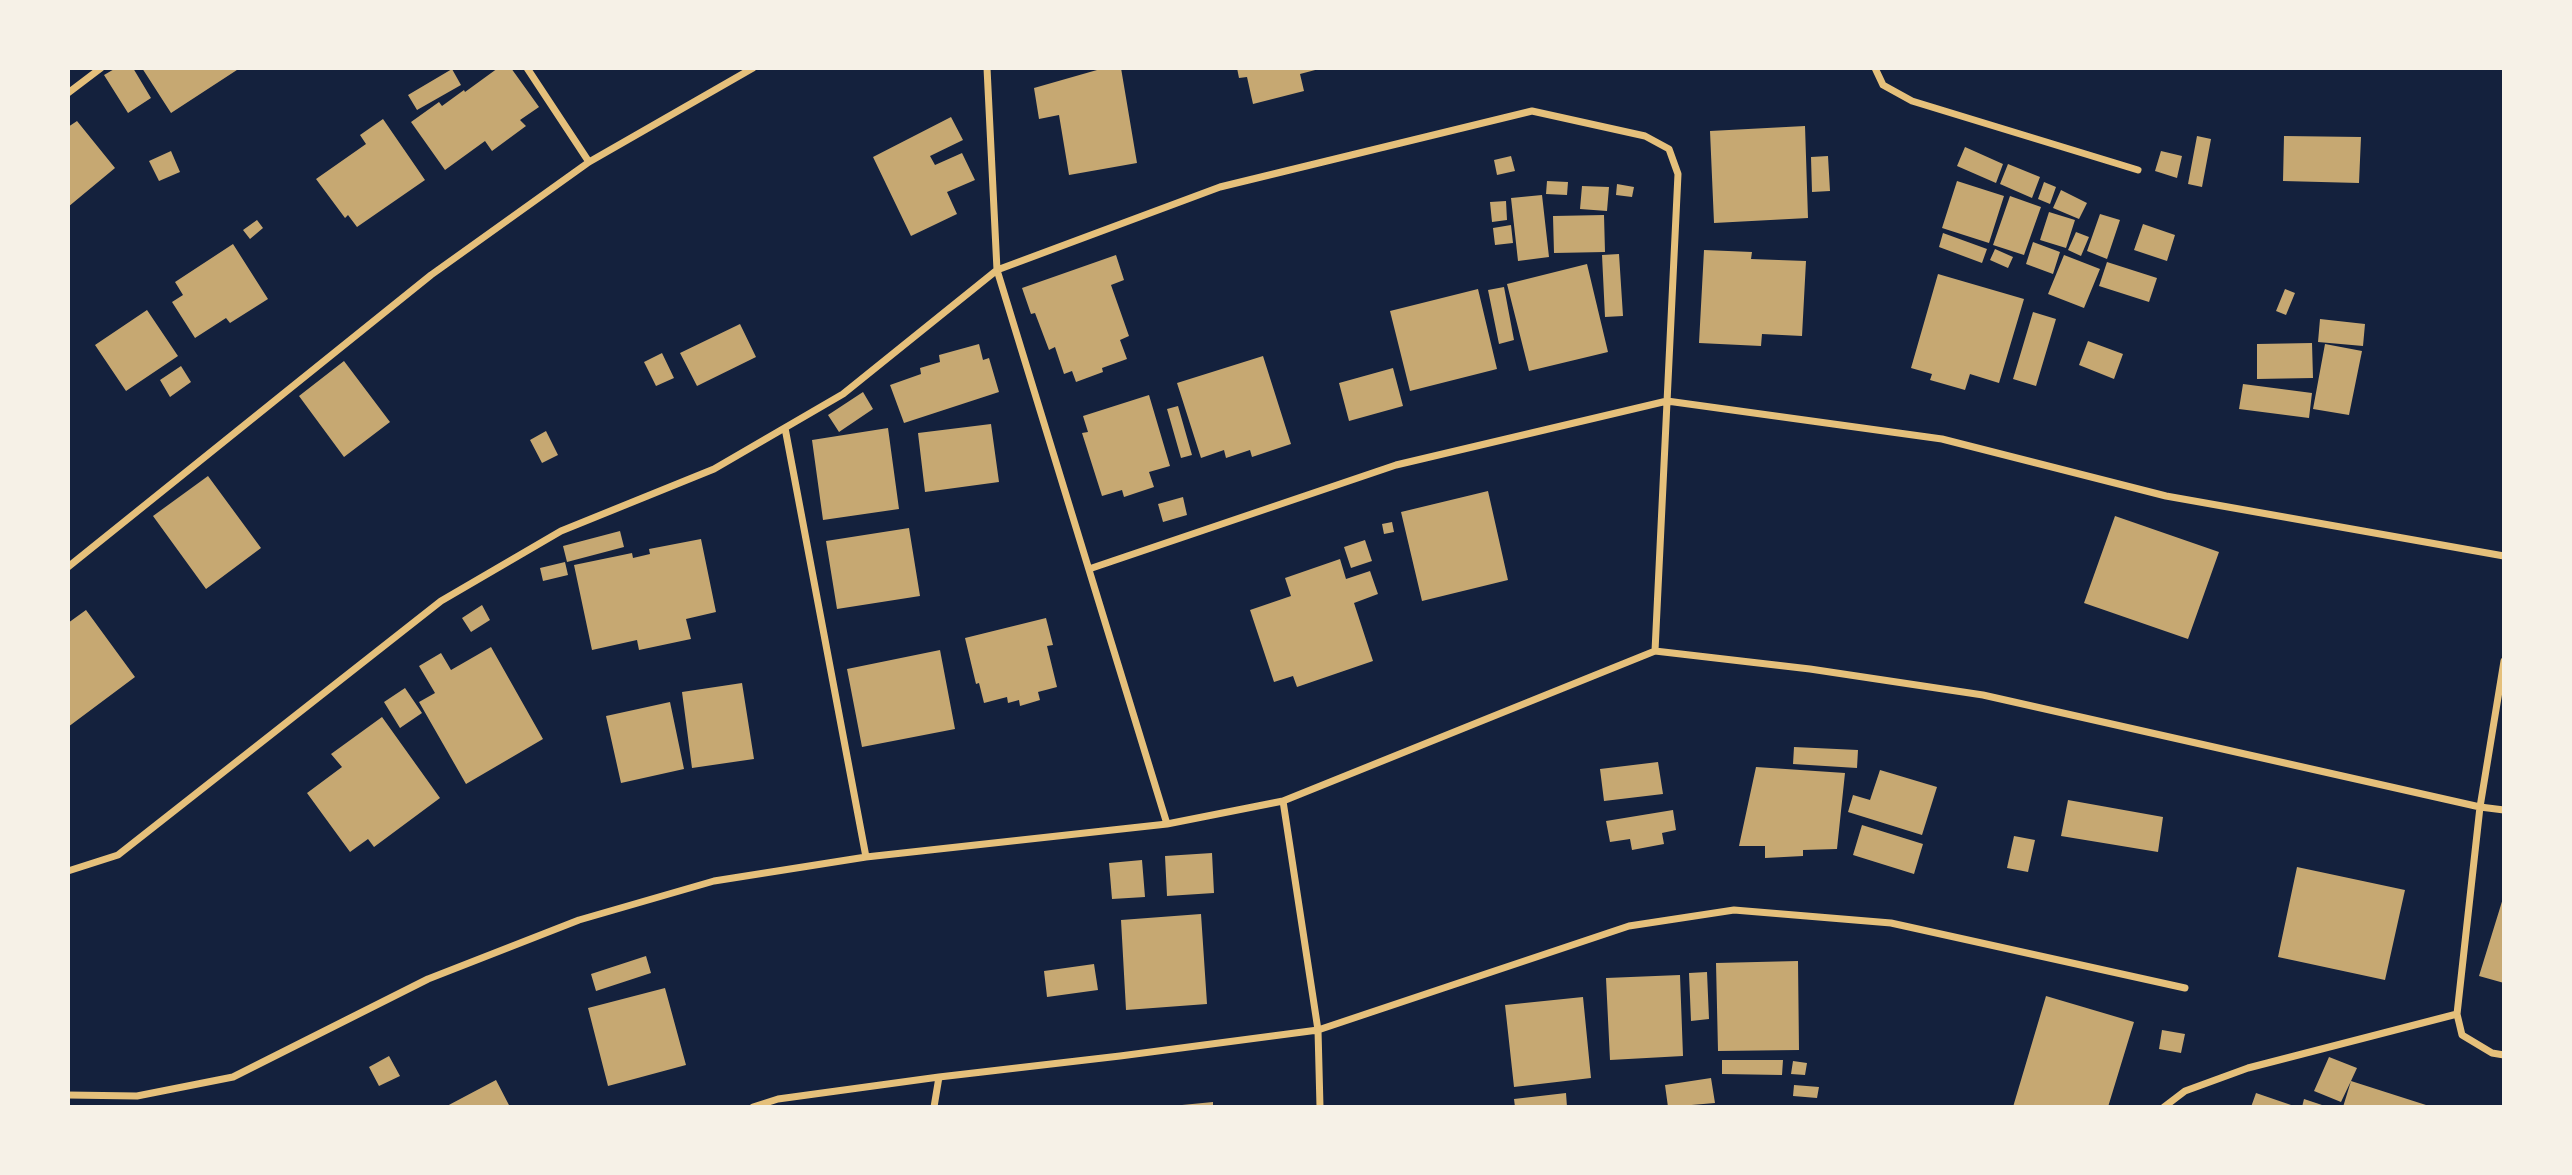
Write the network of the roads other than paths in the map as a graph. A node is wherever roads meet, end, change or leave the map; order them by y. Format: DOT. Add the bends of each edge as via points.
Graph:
graph roads {
  1 [pos="101,68"];
  2 [pos="527,68"];
  3 [pos="753,68"];
  4 [pos="987,68"];
  5 [pos="1875,68"];
  6 [pos="68,93"];
  7 [pos="589,162"];
  8 [pos="2138,170"];
  9 [pos="997,270"];
  10 [pos="1667,401"];
  11 [pos="785,428"];
  12 [pos="2504,556"];
  13 [pos="68,567"];
  14 [pos="1089,569"];
  15 [pos="1655,651"];
  16 [pos="2504,661"];
  17 [pos="1283,801"];
  18 [pos="2480,807"];
  19 [pos="2504,810"];
  20 [pos="1167,824"];
  21 [pos="866,857"];
  22 [pos="68,871"];
  23 [pos="2185,988"];
  24 [pos="2457,1014"];
  25 [pos="1318,1030"];
  26 [pos="2504,1055"];
  27 [pos="939,1077"];
  28 [pos="68,1095"];
  29 [pos="753,1107"];
  30 [pos="934,1107"];
  31 [pos="1320,1107"];
  32 [pos="2164,1107"];
  1 -- 6 [label="street"];
  2 -- 7 [label="street"];
  3 -- 7 [label="street"];
  4 -- 9 [label="street"];
  5 -- 8 [label="street" via="1884,85 1912,101"];
  7 -- 13 [label="street" via="431,275"];
  9 -- 10 [label="street" via="1220,187 1532,111 1646,136 1669,149 1678,174"];
  9 -- 11 [label="street" via="843,394"];
  9 -- 14 [label="street"];
  10 -- 12 [label="street" via="1942,439 2166,496"];
  10 -- 14 [label="street" via="1396,465"];
  10 -- 15 [label="street"];
  11 -- 21 [label="street"];
  11 -- 22 [label="street" via="714,469 561,531 441,601 118,855"];
  14 -- 20 [label="street"];
  15 -- 17 [label="street"];
  15 -- 18 [label="street" via="1983,695"];
  16 -- 18 [label="street"];
  17 -- 20 [label="street"];
  17 -- 25 [label="street"];
  18 -- 19 [label="street"];
  18 -- 24 [label="street"];
  20 -- 21 [label="street"];
  21 -- 28 [label="street" via="714,881 579,920 428,979 233,1077 137,1096"];
  23 -- 25 [label="street" via="1891,923 1734,910 1629,926"];
  24 -- 26 [label="street" via="2462,1035"];
  24 -- 32 [label="street" via="2248,1068 2185,1091"];
  25 -- 27 [label="street"];
  25 -- 31 [label="street"];
  27 -- 29 [label="street" via="778,1099"];
  27 -- 30 [label="street"];
}
